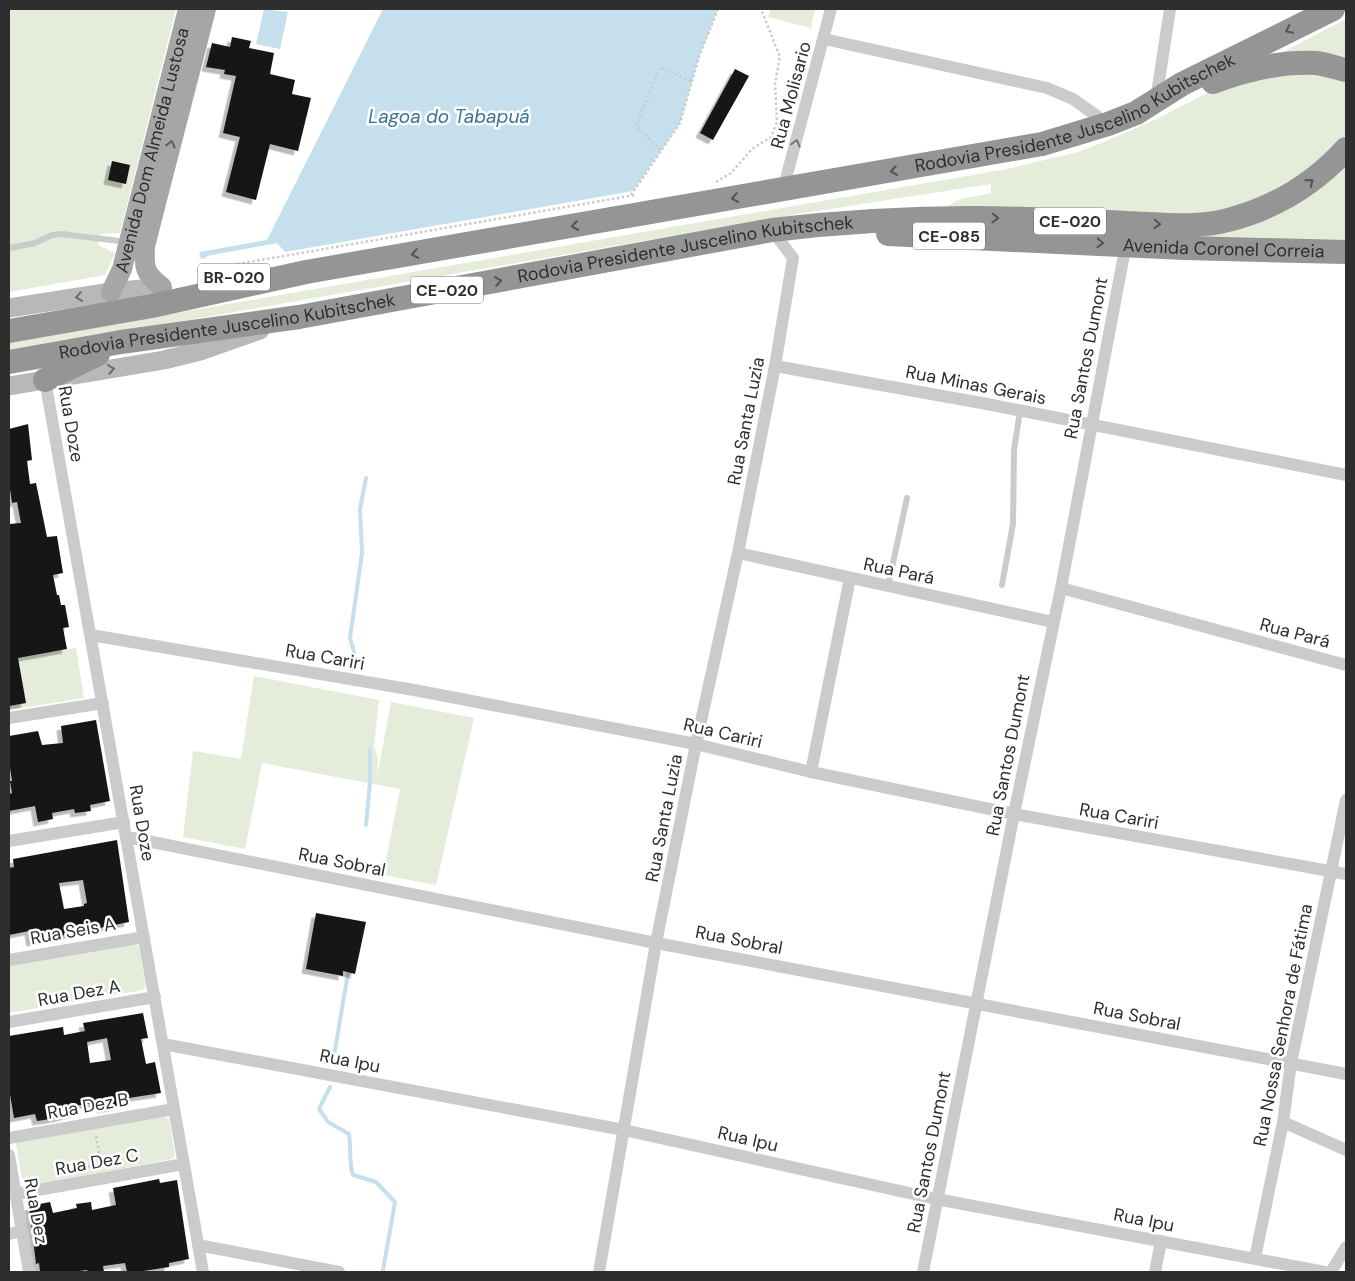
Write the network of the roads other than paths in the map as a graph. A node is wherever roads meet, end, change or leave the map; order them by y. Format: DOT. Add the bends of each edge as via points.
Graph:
graph roads {
  1 [pos="188,9"];
  2 [pos="206,9"];
  3 [pos="831,9"];
  4 [pos="1170,9"];
  5 [pos="1332,9"];
  6 [pos="824,39"];
  7 [pos="187,50"];
  8 [pos="1346,70"];
  9 [pos="1160,100"];
  10 [pos="1108,124"];
  11 [pos="1346,149"];
  12 [pos="783,190"];
  13 [pos="772,230"];
  14 [pos="137,244"];
  15 [pos="1126,244"];
  16 [pos="9,248"];
  17 [pos="1346,252"];
  18 [pos="306,272"];
  19 [pos="162,287"];
  20 [pos="112,292"];
  21 [pos="9,308"];
  22 [pos="299,317"];
  23 [pos="9,331"];
  24 [pos="121,342"];
  25 [pos="9,362"];
  26 [pos="774,366"];
  27 [pos="45,380"];
  28 [pos="9,386"];
  29 [pos="1020,411"];
  30 [pos="1090,426"];
  31 [pos="1346,475"];
  32 [pos="907,498"];
  33 [pos="738,553"];
  34 [pos="850,578"];
  35 [pos="1002,585"];
  36 [pos="888,586"];
  37 [pos="1061,588"];
  38 [pos="1053,622"];
  39 [pos="91,636"];
  40 [pos="1346,665"];
  41 [pos="103,702"];
  42 [pos="9,718"];
  43 [pos="696,744"];
  44 [pos="811,772"];
  45 [pos="1346,800"];
  46 [pos="1014,814"];
  47 [pos="124,822"];
  48 [pos="127,837"];
  49 [pos="9,841"];
  50 [pos="1331,871"];
  51 [pos="1346,874"];
  52 [pos="144,937"];
  53 [pos="656,943"];
  54 [pos="9,960"];
  55 [pos="155,997"];
  56 [pos="977,1003"];
  57 [pos="9,1022"];
  58 [pos="163,1044"];
  59 [pos="1291,1063"];
  60 [pos="1346,1074"];
  61 [pos="174,1108"];
  62 [pos="1283,1122"];
  63 [pos="624,1130"];
  64 [pos="9,1138"];
  65 [pos="1346,1150"];
  66 [pos="9,1155"];
  67 [pos="184,1164"];
  68 [pos="15,1194"];
  69 [pos="936,1199"];
  70 [pos="22,1231"];
  71 [pos="9,1234"];
  72 [pos="1161,1241"];
  73 [pos="198,1245"];
  74 [pos="1346,1247"];
  75 [pos="1255,1258"];
  76 [pos="29,1272"];
  77 [pos="203,1272"];
  78 [pos="339,1272"];
  79 [pos="598,1272"];
  80 [pos="923,1272"];
  81 [pos="1155,1272"];
  82 [pos="1325,1272"];
  83 [pos="1331,1272"];
  1 -- 7 [label="main road, Avenida Dom Almeida Lustosa"];
  2 -- 7 [label="main road, Avenida Dom Almeida Lustosa"];
  3 -- 6 [label="street, Rua Molisario"];
  4 -- 9 [label="street"];
  5 -- 9 [label="highway, Rodovia Presidente Juscelino Kubitschek / CE-020, one-way" via="1182,84"];
  6 -- 10 [label="street" via="1047,88 1072,99"];
  12 -- 6 [label="street, Rua Molisario, one-way"];
  7 -- 14 [label="main road, Avenida Dom Almeida Lustosa"];
  8 -- 9 [label="highway" via="1316,64 1248,70 1178,97"];
  9 -- 10 [label="highway, Rodovia Presidente Juscelino Kubitschek / CE-020"];
  10 -- 12 [label="highway, Rodovia Presidente Juscelino Kubitschek / CE-020, one-way" via="1012,151"];
  13 -- 11 [label="highway, Rodovia Presidente Juscelino Kubitschek / CE-020, one-way" via="842,222 937,218 1206,224 1276,204 1303,188"];
  12 -- 18 [label="highway, Rodovia Presidente Juscelino Kubitschek / CE-020, one-way"];
  13 -- 15 [label="highway, Avenida Coronel Correia / CE-085, one-way"];
  22 -- 13 [label="highway, Rodovia Presidente Juscelino Kubitschek / CE-020, one-way"];
  13 -- 26 [label="street, Rua Santa Luzia" via="792,258"];
  14 -- 16 [label="lane" via="62,234"];
  14 -- 19 [label="main road, Avenida Dom Almeida Lustosa" via="149,277"];
  14 -- 20 [label="main road, Avenida Dom Almeida Lustosa"];
  15 -- 17 [label="highway, Avenida Coronel Correia / CE-085"];
  15 -- 30 [label="street, Rua Santos Dumont"];
  18 -- 19 [label="highway, BR-020" via="272,271"];
  18 -- 23 [label="highway, Rodovia Presidente Juscelino Kubitschek / CE-020" via="152,306"];
  19 -- 20 [label="main road, BR-020"];
  20 -- 21 [label="main road, BR-020, one-way"];
  22 -- 24 [label="highway, Rodovia Presidente Juscelino Kubitschek / CE-020"];
  27 -- 22 [label="main road, one-way" via="164,360"];
  24 -- 25 [label="highway, Rodovia Presidente Juscelino Kubitschek / CE-020"];
  24 -- 27 [label="highway"];
  26 -- 29 [label="street, Rua Minas Gerais"];
  26 -- 33 [label="street, Rua Santa Luzia"];
  27 -- 28 [label="main road"];
  27 -- 39 [label="street, Rua Doze"];
  29 -- 30 [label="street, Rua Minas Gerais"];
  29 -- 35 [label="lane" via="1014,450 1013,524"];
  30 -- 31 [label="street, Rua Minas Gerais"];
  30 -- 37 [label="street, Rua Santos Dumont"];
  32 -- 36 [label="lane"];
  33 -- 34 [label="street, Rua Pará"];
  33 -- 43 [label="street, Rua Santa Luzia"];
  34 -- 36 [label="street, Rua Pará"];
  34 -- 44 [label="street"];
  36 -- 38 [label="street, Rua Pará"];
  37 -- 38 [label="street, Rua Santos Dumont"];
  37 -- 40 [label="street, Rua Pará"];
  38 -- 46 [label="street, Rua Santos Dumont"];
  39 -- 41 [label="street, Rua Doze"];
  39 -- 43 [label="street, Rua Cariri" via="414,690"];
  41 -- 42 [label="street"];
  41 -- 47 [label="street, Rua Doze"];
  43 -- 44 [label="street, Rua Cariri"];
  43 -- 53 [label="street, Rua Santa Luzia"];
  44 -- 46 [label="street, Rua Cariri"];
  45 -- 50 [label="street, Rua Nossa Senhora de Fátima"];
  46 -- 50 [label="street, Rua Cariri"];
  46 -- 56 [label="street, Rua Santos Dumont"];
  47 -- 48 [label="street, Rua Doze"];
  47 -- 49 [label="street"];
  48 -- 52 [label="street, Rua Doze"];
  48 -- 53 [label="street, Rua Sobral"];
  50 -- 51 [label="street, Rua Cariri"];
  50 -- 59 [label="street, Rua Nossa Senhora de Fátima"];
  52 -- 54 [label="street, Rua Seis A"];
  52 -- 55 [label="street, Rua Doze"];
  53 -- 56 [label="street, Rua Sobral"];
  53 -- 63 [label="street, Rua Santa Luzia"];
  55 -- 57 [label="street, Rua Dez A"];
  55 -- 58 [label="street, Rua Doze"];
  56 -- 59 [label="street, Rua Sobral"];
  56 -- 69 [label="street, Rua Santos Dumont"];
  58 -- 61 [label="street, Rua Doze"];
  58 -- 63 [label="street, Rua Ipu"];
  59 -- 60 [label="street, Rua Sobral"];
  59 -- 62 [label="street, Rua Nossa Senhora de Fátima"];
  61 -- 64 [label="street, Rua Dez B"];
  61 -- 67 [label="street, Rua Doze"];
  62 -- 65 [label="street"];
  62 -- 75 [label="street, Rua Nossa Senhora de Fátima"];
  63 -- 69 [label="street, Rua Ipu"];
  63 -- 79 [label="street, Rua Santa Luzia"];
  66 -- 68 [label="street, Rua Dez"];
  67 -- 68 [label="street, Rua Dez C"];
  67 -- 73 [label="street, Rua Doze"];
  68 -- 70 [label="street, Rua Dez"];
  69 -- 72 [label="street, Rua Ipu"];
  69 -- 80 [label="street, Rua Santos Dumont"];
  70 -- 71 [label="street"];
  70 -- 76 [label="street, Rua Dez"];
  72 -- 75 [label="street, Rua Ipu"];
  72 -- 81 [label="street"];
  73 -- 77 [label="street, Rua Doze"];
  73 -- 78 [label="street"];
  74 -- 83 [label="street"];
  75 -- 82 [label="street, Rua Ipu"];
}
